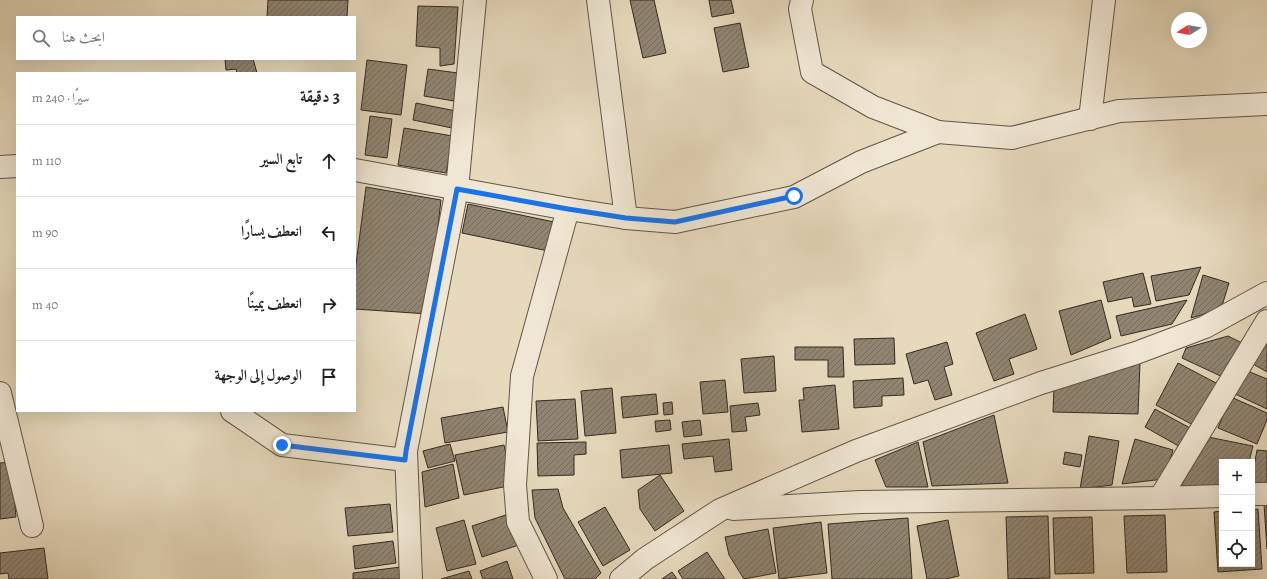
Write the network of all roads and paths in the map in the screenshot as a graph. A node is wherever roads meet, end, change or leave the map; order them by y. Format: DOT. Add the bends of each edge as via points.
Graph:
graph roads {
  1 [pos="475,0"];
  2 [pos="598,0"];
  3 [pos="802,0"];
  4 [pos="1104,0"];
  5 [pos="1267,104"];
  6 [pos="1090,118"];
  7 [pos="938,132"];
  8 [pos="16,166"];
  9 [pos="0,167"];
  10 [pos="356,170"];
  11 [pos="457,189"];
  12 [pos="568,209"];
  13 [pos="626,218"];
  14 [pos="1267,293"];
  15 [pos="1267,321"];
  16 [pos="0,393"];
  17 [pos="233,412"];
  18 [pos="405,460"];
  19 [pos="1255,494"];
  20 [pos="1267,494"];
  21 [pos="1219,496"];
  22 [pos="1160,498"];
  23 [pos="720,510"];
  24 [pos="32,526"];
  25 [pos="411,579"];
  26 [pos="546,579"];
  27 [pos="621,579"];
  1 -- 11 [label="street"];
  2 -- 13 [label="street"];
  3 -- 7 [label="street" via="800,9 812,72 872,107"];
  4 -- 6 [label="street"];
  5 -- 6 [label="street" via="1119,111"];
  6 -- 7 [label="street" via="1012,138"];
  7 -- 13 [label="street" via="861,162 794,196 675,222"];
  8 -- 9 [label="street"];
  10 -- 11 [label="street"];
  11 -- 12 [label="street"];
  11 -- 18 [label="street"];
  12 -- 13 [label="street"];
  12 -- 26 [label="street" via="522,376 515,485 518,522"];
  14 -- 23 [label="street" via="1205,327 1136,353 1041,383 856,451"];
  15 -- 22 [label="street"];
  16 -- 24 [label="street"];
  17 -- 18 [label="street" via="282,445"];
  18 -- 25 [label="street"];
  19 -- 20 [label="street"];
  21 -- 22 [label="street"];
  22 -- 23 [label="street" via="868,502"];
  23 -- 27 [label="street" via="645,559"];
}
